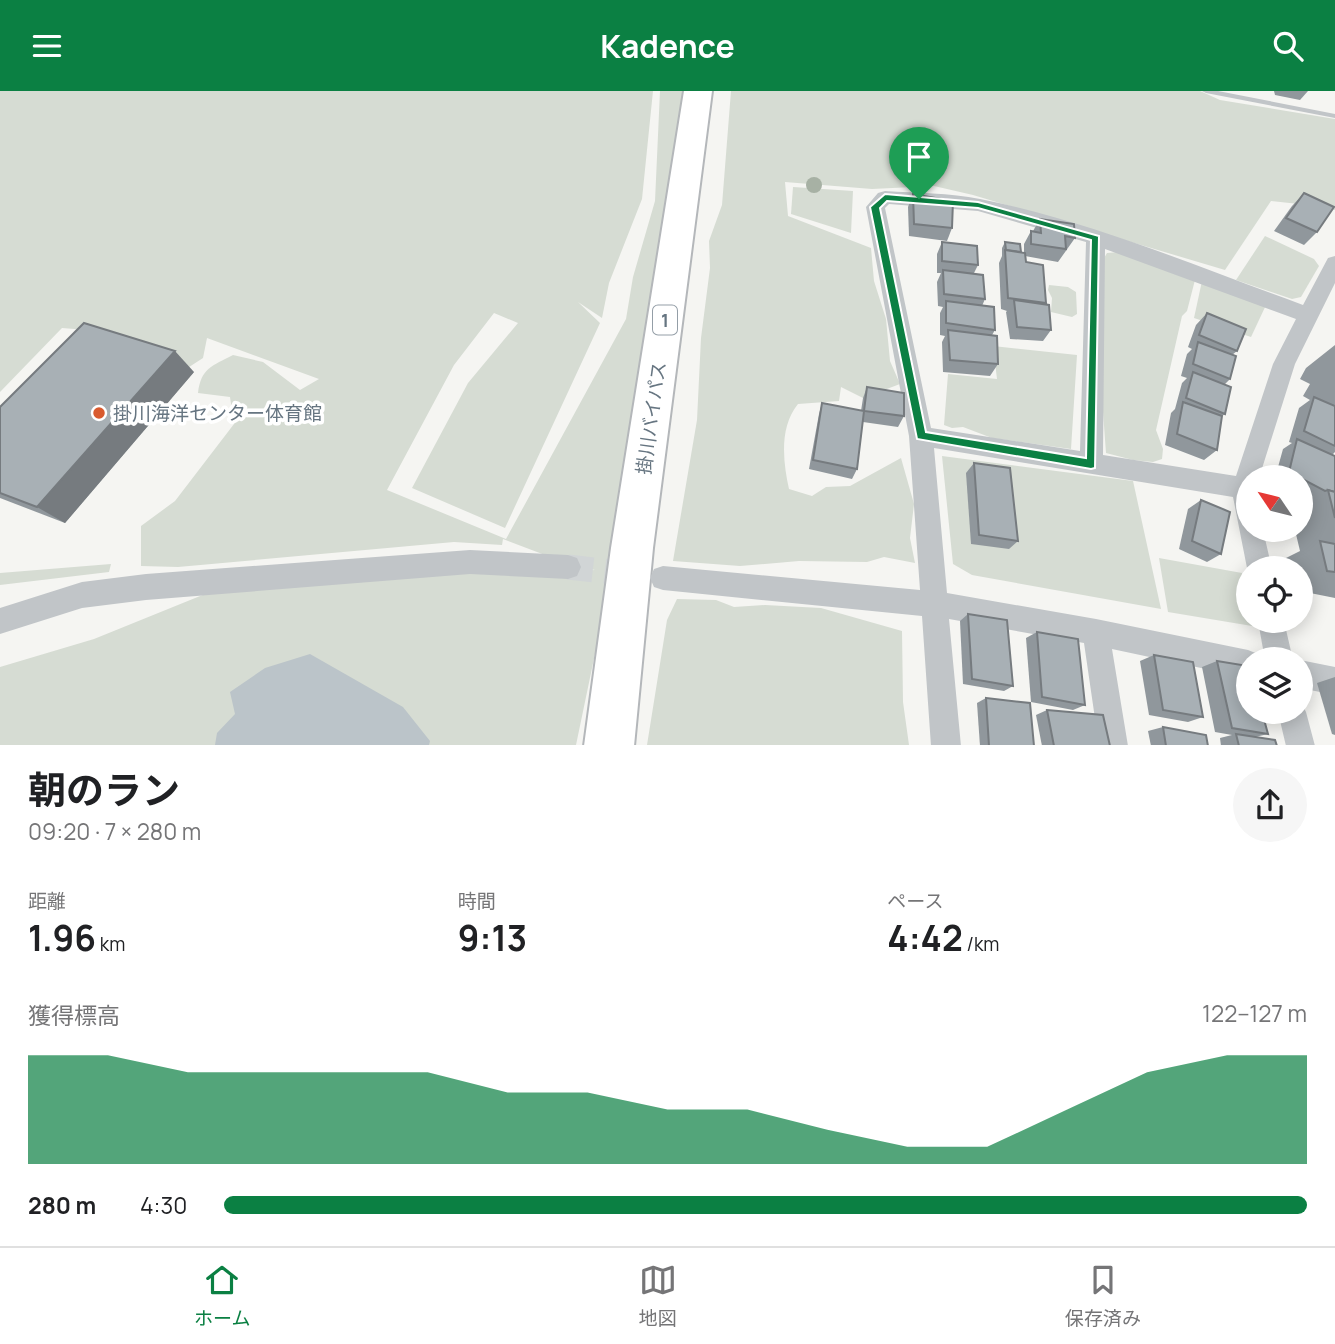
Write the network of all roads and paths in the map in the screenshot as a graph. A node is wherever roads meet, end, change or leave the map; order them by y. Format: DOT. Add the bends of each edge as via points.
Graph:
graph roads {
  1 [pos="698,91"];
  2 [pos="1206,91"];
  3 [pos="1335,116"];
  4 [pos="1096,238"];
  5 [pos="1335,263"];
  6 [pos="1308,315"];
  7 [pos="921,436"];
  8 [pos="1091,464"];
  9 [pos="1251,465"];
  10 [pos="1236,487"];
  11 [pos="568,567"];
  12 [pos="663,578"];
  13 [pos="935,604"];
  14 [pos="0,621"];
  15 [pos="1096,632"];
  16 [pos="1236,661"];
  17 [pos="1313,677"];
  18 [pos="1335,681"];
  19 [pos="1295,724"];
  20 [pos="609,745"];
  21 [pos="946,745"];
  22 [pos="1114,745"];
  23 [pos="1301,745"];
  1 -- 20 [label="highway, 掛川バイパス / 1" via="632,548"];
  2 -- 3 [label="lane"];
  4 -- 6 [label="street"];
  4 -- 7 [label="street" via="978,205 885,197 875,207"];
  4 -- 8 [label="street"];
  5 -- 6 [label="street"];
  6 -- 9 [label="street" via="1276,386"];
  7 -- 8 [label="street"];
  7 -- 13 [label="street"];
  8 -- 10 [label="street"];
  11 -- 14 [label="street" via="470,562 146,587 82,595"];
  12 -- 13 [label="street"];
  13 -- 15 [label="street"];
  13 -- 21 [label="street"];
  15 -- 16 [label="street"];
  15 -- 22 [label="street"];
  17 -- 18 [label="street"];
  19 -- 23 [label="street"];
}
